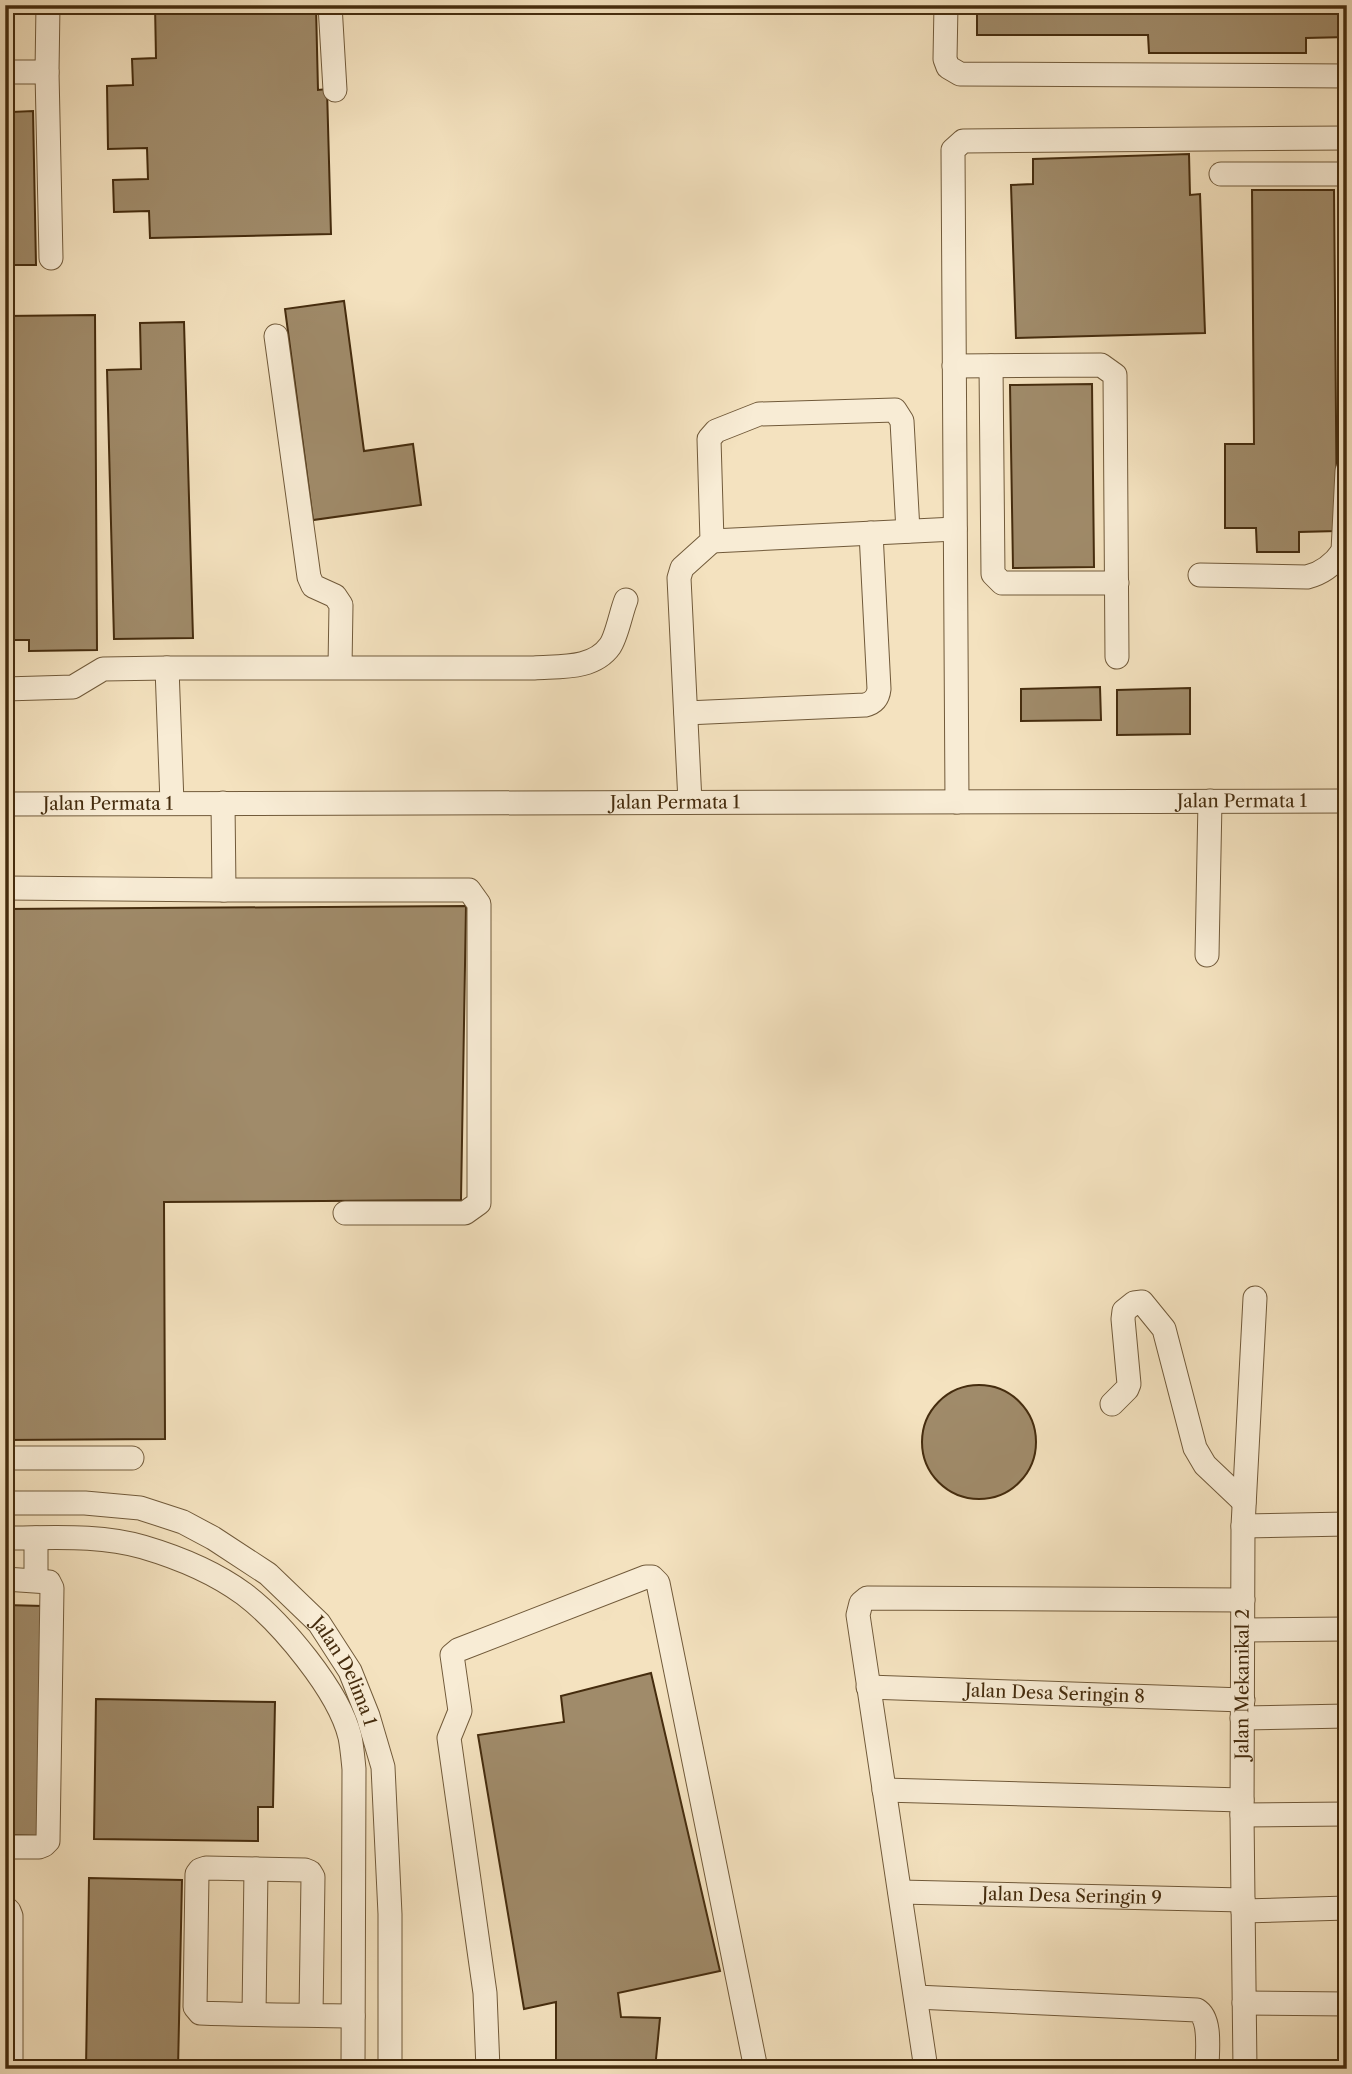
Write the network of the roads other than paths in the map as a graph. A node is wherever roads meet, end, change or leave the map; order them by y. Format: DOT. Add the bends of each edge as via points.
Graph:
graph roads {
  1 [pos="48,5"];
  2 [pos="330,5"];
  3 [pos="946,5"];
  4 [pos="5,72"];
  5 [pos="47,72"];
  6 [pos="1347,76"];
  7 [pos="335,90"];
  8 [pos="1347,138"];
  9 [pos="1221,174"];
  10 [pos="1347,174"];
  11 [pos="51,258"];
  12 [pos="276,337"];
  13 [pos="954,366"];
  14 [pos="991,366"];
  15 [pos="1347,471"];
  16 [pos="955,529"];
  17 [pos="908,531"];
  18 [pos="871,533"];
  19 [pos="712,541"];
  20 [pos="1345,551"];
  21 [pos="1200,575"];
  22 [pos="1117,583"];
  23 [pos="626,600"];
  24 [pos="1117,657"];
  25 [pos="340,667"];
  26 [pos="167,668"];
  27 [pos="5,689"];
  28 [pos="686,713"];
  29 [pos="1210,801"];
  30 [pos="1347,801"];
  31 [pos="690,802"];
  32 [pos="957,802"];
  33 [pos="172,803"];
  34 [pos="223,803"];
  35 [pos="5,804"];
  36 [pos="5,887"];
  37 [pos="223,890"];
  38 [pos="1207,956"];
  39 [pos="345,1213"];
  40 [pos="1255,1298"];
  41 [pos="1112,1404"];
  42 [pos="5,1458"];
  43 [pos="132,1458"];
  44 [pos="1244,1502"];
  45 [pos="5,1503"];
  46 [pos="1347,1524"];
  47 [pos="1243,1526"];
  48 [pos="5,1538"];
  49 [pos="36,1538"];
  50 [pos="5,1579"];
  51 [pos="36,1580"];
  52 [pos="1243,1600"];
  53 [pos="1347,1629"];
  54 [pos="1243,1630"];
  55 [pos="868,1687"];
  56 [pos="1243,1709"];
  57 [pos="1347,1716"];
  58 [pos="884,1790"];
  59 [pos="1242,1808"];
  60 [pos="1347,1814"];
  61 [pos="5,1847"];
  62 [pos="256,1869"];
  63 [pos="900,1892"];
  64 [pos="1243,1905"];
  65 [pos="5,1907"];
  66 [pos="1347,1908"];
  67 [pos="352,1914"];
  68 [pos="390,1914"];
  69 [pos="916,1997"];
  70 [pos="1244,2003"];
  71 [pos="1347,2004"];
  72 [pos="254,2014"];
  73 [pos="311,2015"];
  74 [pos="353,2016"];
  75 [pos="11,2069"];
  76 [pos="353,2069"];
  77 [pos="390,2069"];
  78 [pos="488,2069"];
  79 [pos="755,2069"];
  80 [pos="926,2069"];
  81 [pos="1207,2069"];
  82 [pos="1245,2069"];
  1 -- 5 [label="street"];
  2 -- 7 [label="street"];
  3 -- 6 [label="street" via="945,59 948,68 960,74"];
  4 -- 5 [label="street"];
  5 -- 11 [label="street"];
  8 -- 13 [label="street" via="963,141 953,150"];
  9 -- 10 [label="street"];
  12 -- 25 [label="street" via="309,577 313,586 335,596 341,605"];
  13 -- 14 [label="street"];
  13 -- 16 [label="street"];
  14 -- 22 [label="street" via="1101,365 1115,375"];
  14 -- 22 [label="street" via="993,574 1002,583"];
  15 -- 20 [label="street"];
  16 -- 17 [label="street"];
  16 -- 32 [label="street"];
  17 -- 18 [label="street"];
  17 -- 19 [label="street" via="902,421 895,410 759,414 716,431 709,439"];
  18 -- 19 [label="street"];
  18 -- 28 [label="street" via="878,689 873,701"];
  19 -- 28 [label="street" via="682,568 679,578"];
  20 -- 21 [label="street" via="1318,574 1307,577"];
  22 -- 24 [label="street"];
  23 -- 25 [label="street" via="611,645 580,665"];
  25 -- 26 [label="street"];
  26 -- 27 [label="street" via="103,669 73,687"];
  26 -- 33 [label="street"];
  28 -- 31 [label="street"];
  29 -- 30 [label="street, Jalan Permata 1"];
  29 -- 32 [label="street, Jalan Permata 1"];
  29 -- 38 [label="street"];
  31 -- 32 [label="street, Jalan Permata 1"];
  31 -- 34 [label="street, Jalan Permata 1"];
  33 -- 34 [label="street, Jalan Permata 1"];
  33 -- 35 [label="street, Jalan Permata 1"];
  34 -- 37 [label="street"];
  36 -- 37 [label="street"];
  37 -- 39 [label="street" via="469,890 479,904 479,1203 465,1213"];
  40 -- 44 [label="street, Jalan Mekanikal 2"];
  41 -- 44 [label="street" via="1129,1384 1124,1311 1142,1302 1164,1329 1195,1448 1205,1465"];
  42 -- 43 [label="street"];
  44 -- 47 [label="street, Jalan Mekanikal 2"];
  45 -- 68 [label="street, Jalan Delima 1" via="140,1508 183,1522 268,1574 319,1623 350,1671 383,1767"];
  46 -- 47 [label="street"];
  47 -- 52 [label="street, Jalan Mekanikal 2"];
  48 -- 49 [label="street, Jalan Delima 1"];
  49 -- 51 [label="street"];
  49 -- 67 [label="street, Jalan Delima 1" via="86,1538 141,1546 204,1570 244,1594 309,1661 334,1698 350,1736 354,1769"];
  50 -- 51 [label="street"];
  51 -- 61 [label="street" via="49,1582 52,1588 48,1841 39,1847"];
  52 -- 54 [label="street, Jalan Mekanikal 2"];
  52 -- 55 [label="street" via="867,1598 858,1615"];
  53 -- 54 [label="street"];
  54 -- 56 [label="street, Jalan Mekanikal 2"];
  55 -- 56 [label="street, Jalan Desa Seringin 8"];
  55 -- 58 [label="street"];
  56 -- 57 [label="street, Jalan Desa Seringin 8"];
  56 -- 59 [label="street, Jalan Mekanikal 2"];
  58 -- 59 [label="street"];
  58 -- 63 [label="street"];
  59 -- 60 [label="street"];
  59 -- 64 [label="street, Jalan Mekanikal 2"];
  62 -- 72 [label="street"];
  62 -- 72 [label="street" via="206,1868 197,1874 195,1994 200,2013"];
  62 -- 73 [label="street" via="305,1870 313,1877"];
  63 -- 64 [label="street, Jalan Desa Seringin 9"];
  63 -- 69 [label="street"];
  64 -- 66 [label="street, Jalan Desa Seringin 9"];
  64 -- 70 [label="street, Jalan Mekanikal 2"];
  65 -- 75 [label="street" via="11,1916"];
  67 -- 68 [label="street"];
  67 -- 74 [label="street, Jalan Delima 1"];
  68 -- 77 [label="street, Jalan Delima 1"];
  69 -- 80 [label="street"];
  69 -- 81 [label="street" via="1197,2010 1205,2017"];
  70 -- 71 [label="street"];
  70 -- 82 [label="street, Jalan Mekanikal 2"];
  72 -- 73 [label="street"];
  73 -- 74 [label="street"];
  74 -- 76 [label="street, Jalan Delima 1"];
  78 -- 79 [label="street" via="485,1993 449,1738 460,1711 452,1655 646,1577 658,1583"];
}
